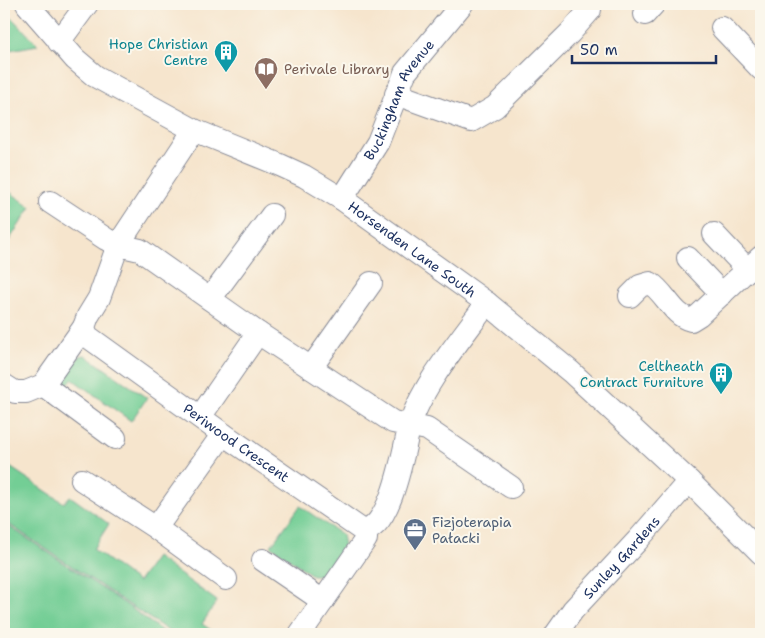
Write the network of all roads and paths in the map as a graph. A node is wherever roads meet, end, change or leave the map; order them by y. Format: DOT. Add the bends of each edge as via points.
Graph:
graph roads {
  1 [pos="27,4"];
  2 [pos="87,4"];
  3 [pos="456,5"];
  4 [pos="590,10"];
  5 [pos="722,28"];
  6 [pos="58,42"];
  7 [pos="761,69"];
  8 [pos="396,94"];
  9 [pos="194,130"];
  10 [pos="342,199"];
  11 [pos="50,202"];
  12 [pos="272,215"];
  13 [pos="714,234"];
  14 [pos="118,246"];
  15 [pos="688,258"];
  16 [pos="754,264"];
  17 [pos="371,283"];
  18 [pos="722,294"];
  19 [pos="630,296"];
  20 [pos="210,299"];
  21 [pos="487,303"];
  22 [pos="84,328"];
  23 [pos="258,333"];
  24 [pos="311,368"];
  25 [pos="4,385"];
  26 [pos="42,385"];
  27 [pos="200,417"];
  28 [pos="410,425"];
  29 [pos="223,434"];
  30 [pos="115,438"];
  31 [pos="82,480"];
  32 [pos="689,481"];
  33 [pos="511,487"];
  34 [pos="156,528"];
  35 [pos="366,530"];
  36 [pos="761,552"];
  37 [pos="263,560"];
  38 [pos="226,579"];
  39 [pos="324,601"];
  40 [pos="300,634"];
  41 [pos="556,634"];
  1 -- 6 [label="street, Horsenden Lane South"];
  2 -- 6 [label="street"];
  3 -- 8 [label="street, Buckingham Avenue" via="405,73"];
  4 -- 8 [label="street" via="495,108 472,121"];
  5 -- 7 [label="street"];
  6 -- 9 [label="street, Horsenden Lane South" via="95,76"];
  8 -- 10 [label="street, Buckingham Avenue" via="378,142"];
  9 -- 10 [label="street, Horsenden Lane South" via="280,164"];
  9 -- 14 [label="street"];
  10 -- 21 [label="street, Horsenden Lane South"];
  11 -- 14 [label="street"];
  12 -- 20 [label="street"];
  13 -- 16 [label="street"];
  14 -- 20 [label="street" via="140,250"];
  14 -- 22 [label="street"];
  15 -- 18 [label="street"];
  16 -- 18 [label="street"];
  17 -- 24 [label="street"];
  18 -- 19 [label="street" via="691,320 680,314 650,283 640,286"];
  20 -- 23 [label="street"];
  21 -- 28 [label="street" via="420,399"];
  21 -- 32 [label="street, Horsenden Lane South" via="571,372"];
  22 -- 26 [label="street"];
  22 -- 27 [label="street, Periwood Crescent" via="87,336"];
  23 -- 24 [label="street"];
  23 -- 27 [label="street"];
  24 -- 28 [label="street" via="393,422"];
  25 -- 26 [label="street" via="16,392 26,392"];
  26 -- 30 [label="street"];
  27 -- 29 [label="street, Periwood Crescent"];
  28 -- 33 [label="street" via="427,429"];
  28 -- 35 [label="street" via="393,494 376,524"];
  29 -- 34 [label="street"];
  29 -- 35 [label="street, Periwood Crescent"];
  31 -- 34 [label="street"];
  32 -- 36 [label="street, Horsenden Lane South"];
  32 -- 41 [label="street, Sunley Gardens" via="573,610"];
  34 -- 38 [label="street"];
  35 -- 39 [label="street" via="366,539"];
  37 -- 39 [label="street"];
  39 -- 40 [label="street"];
}
